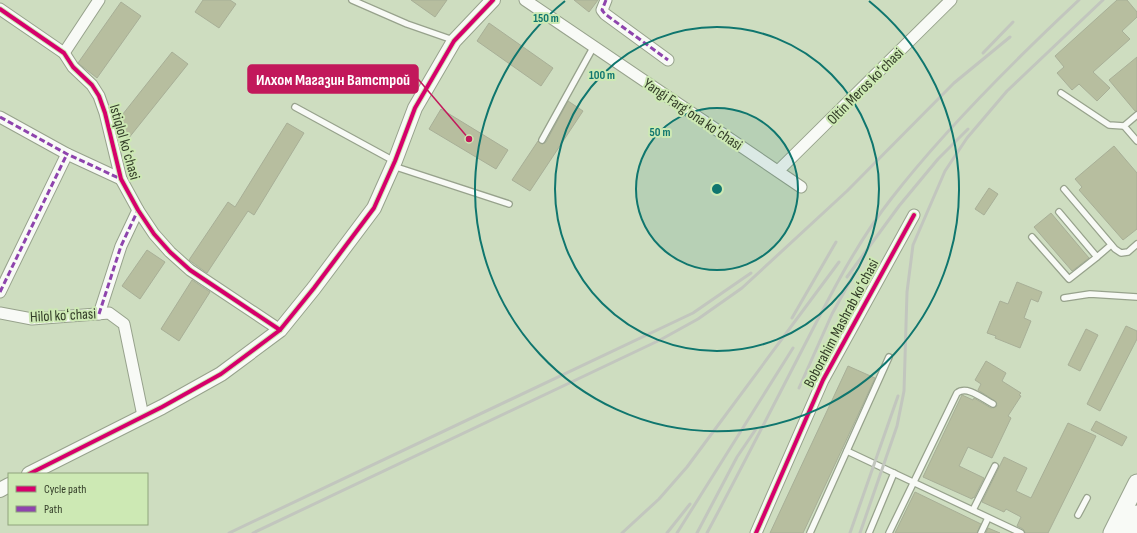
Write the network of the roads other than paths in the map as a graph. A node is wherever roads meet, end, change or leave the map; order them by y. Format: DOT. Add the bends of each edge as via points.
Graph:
graph roads {
  1 [pos="99,0"];
  2 [pos="352,0"];
  3 [pos="493,0"];
  4 [pos="525,0"];
  5 [pos="606,0"];
  6 [pos="951,0"];
  7 [pos="0,9"];
  8 [pos="454,40"];
  9 [pos="594,46"];
  10 [pos="64,53"];
  11 [pos="668,60"];
  12 [pos="1061,94"];
  13 [pos="295,107"];
  14 [pos="1137,115"];
  15 [pos="0,117"];
  16 [pos="1124,126"];
  17 [pos="542,140"];
  18 [pos="1137,141"];
  19 [pos="67,154"];
  20 [pos="394,163"];
  21 [pos="778,171"];
  22 [pos="121,178"];
  23 [pos="801,187"];
  24 [pos="1064,189"];
  25 [pos="509,204"];
  26 [pos="138,210"];
  27 [pos="1059,212"];
  28 [pos="914,215"];
  29 [pos="1032,237"];
  30 [pos="1137,244"];
  31 [pos="1112,245"];
  32 [pos="1097,257"];
  33 [pos="0,292"];
  34 [pos="1064,298"];
  35 [pos="1137,298"];
  36 [pos="0,313"];
  37 [pos="99,314"];
  38 [pos="280,330"];
  39 [pos="889,357"];
  40 [pos="993,404"];
  41 [pos="142,416"];
  42 [pos="847,451"];
  43 [pos="995,466"];
  44 [pos="31,473"];
  45 [pos="894,473"];
  46 [pos="914,482"];
  47 [pos="1137,483"];
  48 [pos="1087,498"];
  49 [pos="973,510"];
  50 [pos="1137,514"];
  51 [pos="1078,515"];
  52 [pos="988,518"];
  53 [pos="756,533"];
  54 [pos="810,533"];
  55 [pos="869,533"];
  56 [pos="889,533"];
  57 [pos="981,533"];
  58 [pos="1021,533"];
  59 [pos="1112,533"];
  60 [pos="1128,533"];
  1 -- 10 [label="street"];
  2 -- 8 [label="lane" via="407,24"];
  3 -- 8 [label="street"];
  4 -- 9 [label="street, Yangi Fargʻona koʻchasi"];
  5 -- 11 [label="street" via="602,10 604,14"];
  6 -- 21 [label="street, Oltin Meros koʻchasi"];
  7 -- 10 [label="street, Istiqlol koʻchasi"];
  8 -- 20 [label="street" via="415,108"];
  9 -- 17 [label="lane"];
  9 -- 21 [label="street, Yangi Fargʻona koʻchasi"];
  10 -- 22 [label="street, Istiqlol koʻchasi" via="99,96"];
  12 -- 16 [label="lane" via="1108,125"];
  13 -- 20 [label="lane"];
  14 -- 16 [label="lane"];
  15 -- 19 [label="street"];
  16 -- 18 [label="lane"];
  19 -- 22 [label="street"];
  19 -- 33 [label="street"];
  20 -- 25 [label="lane"];
  20 -- 38 [label="street" via="374,208"];
  21 -- 23 [label="street, Yangi Fargʻona koʻchasi"];
  22 -- 26 [label="street, Istiqlol koʻchasi"];
  24 -- 31 [label="lane"];
  26 -- 37 [label="street" via="121,246"];
  26 -- 38 [label="street, Istiqlol koʻchasi" via="162,243 190,270"];
  27 -- 32 [label="lane"];
  28 -- 53 [label="street, Boborahim Mashrab koʻchasi" via="823,380"];
  29 -- 32 [label="lane" via="1069,279"];
  30 -- 31 [label="lane" via="1128,252 1120,253"];
  31 -- 32 [label="lane"];
  34 -- 35 [label="lane" via="1090,294"];
  36 -- 37 [label="street, Hilol koʻchasi" via="32,319"];
  37 -- 41 [label="street, Hilol koʻchasi" via="109,313 124,324"];
  38 -- 41 [label="street" via="221,374"];
  39 -- 42 [label="lane"];
  40 -- 46 [label="lane" via="966,390 961,390"];
  41 -- 44 [label="street"];
  42 -- 45 [label="lane"];
  42 -- 54 [label="lane"];
  43 -- 49 [label="lane"];
  45 -- 46 [label="lane"];
  45 -- 55 [label="lane"];
  46 -- 49 [label="lane"];
  46 -- 56 [label="lane"];
  47 -- 59 [label="main road"];
  48 -- 51 [label="lane"];
  49 -- 52 [label="lane"];
  50 -- 60 [label="main road"];
  52 -- 57 [label="lane"];
  52 -- 58 [label="lane"];
}
